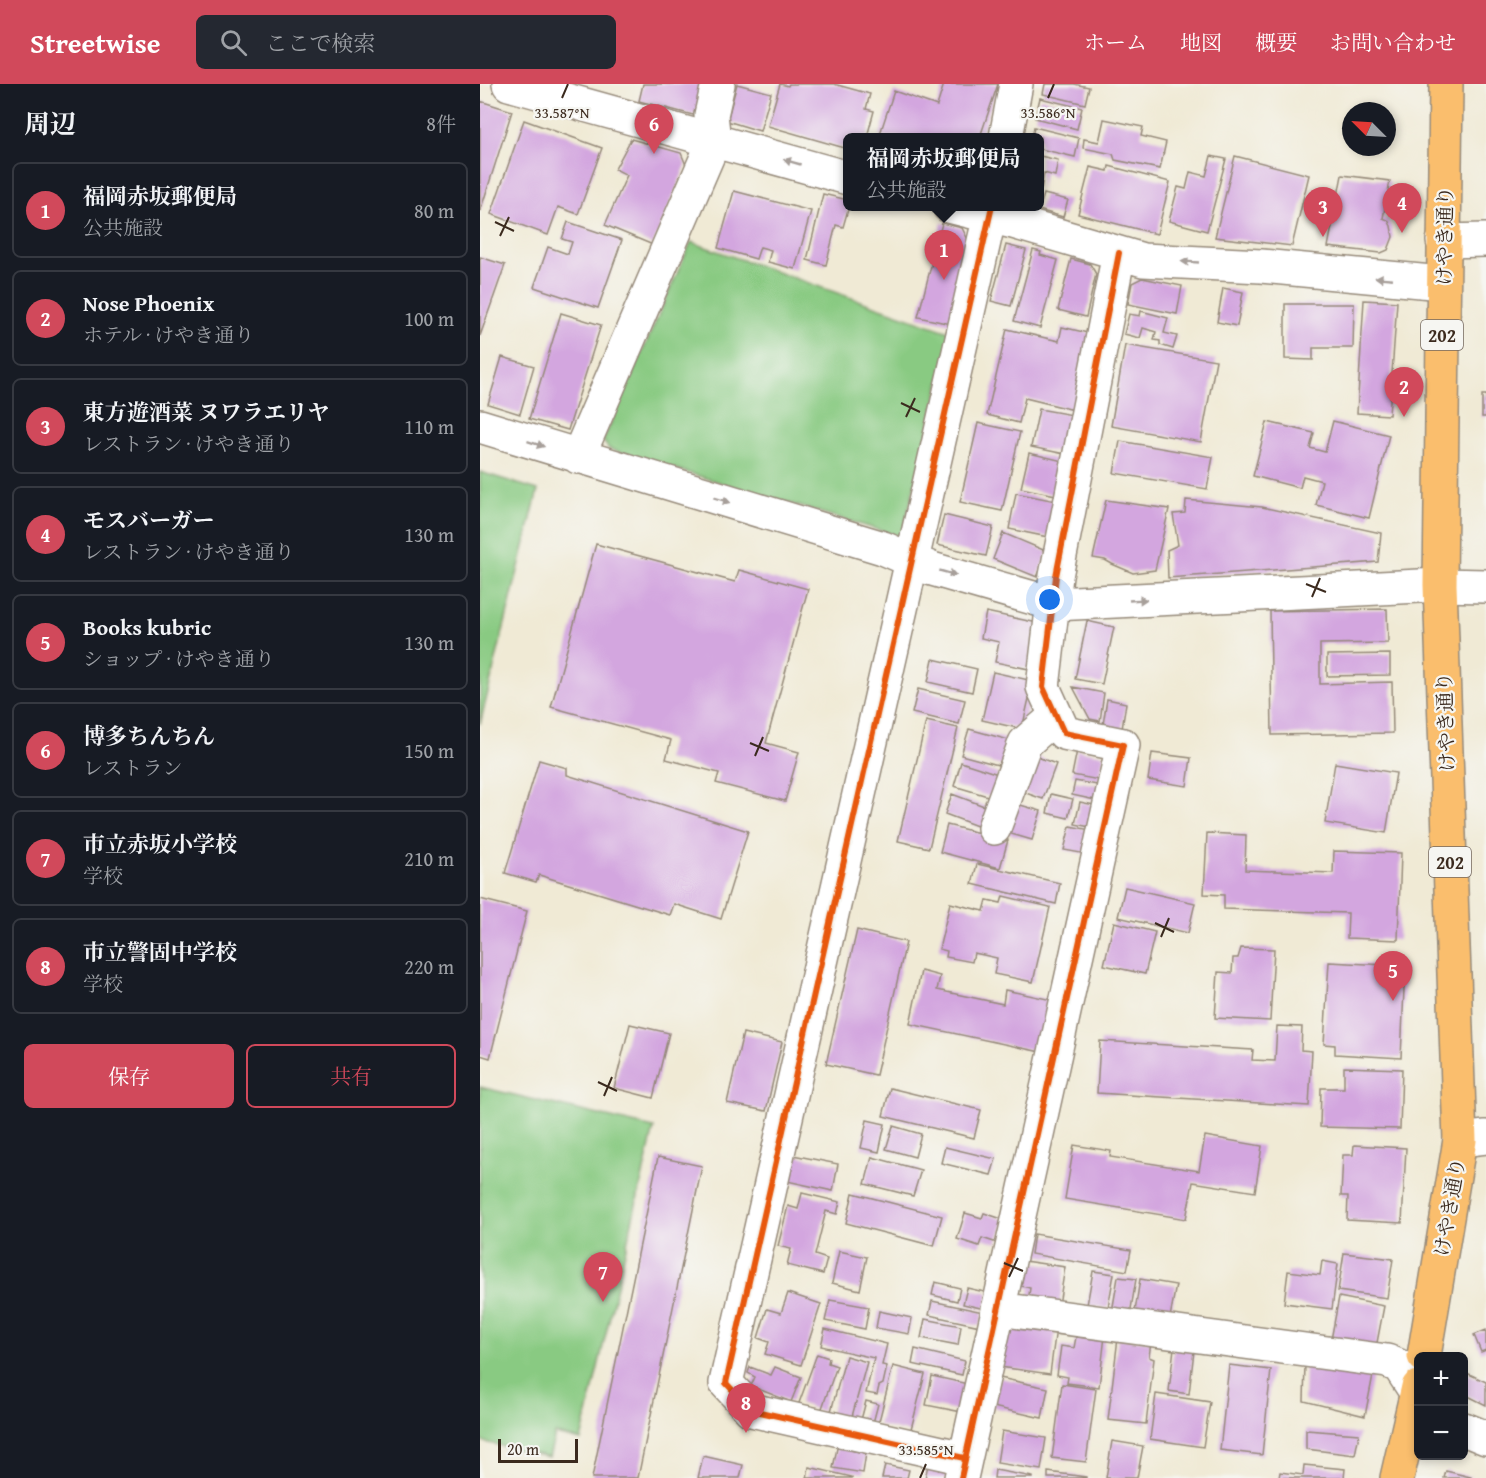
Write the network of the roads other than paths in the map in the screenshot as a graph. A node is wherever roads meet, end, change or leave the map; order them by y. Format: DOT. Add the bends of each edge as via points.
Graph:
graph roads {
  1 [pos="509,84"];
  2 [pos="717,84"];
  3 [pos="1016,84"];
  4 [pos="1446,84"];
  5 [pos="1007,133"];
  6 [pos="714,141"];
  7 [pos="843,177"];
  8 [pos="991,212"];
  9 [pos="1486,240"];
  10 [pos="1443,241"];
  11 [pos="1119,254"];
  12 [pos="1443,283"];
  13 [pos="480,426"];
  14 [pos="578,457"];
  15 [pos="912,560"];
  16 [pos="1440,585"];
  17 [pos="1486,586"];
  18 [pos="1054,604"];
  19 [pos="1056,716"];
  20 [pos="994,828"];
  21 [pos="1473,1138"];
  22 [pos="998,1309"];
  23 [pos="1425,1352"];
  24 [pos="1414,1387"];
  25 [pos="1415,1406"];
  26 [pos="1468,1431"];
  27 [pos="1486,1438"];
  28 [pos="962,1468"];
  29 [pos="1397,1478"];
  1 -- 6 [label="street"];
  2 -- 6 [label="street" via="711,115"];
  3 -- 5 [label="street"];
  4 -- 10 [label="highway, けやき通り / 202"];
  7 -- 6 [label="street, one-way"];
  6 -- 14 [label="street"];
  8 -- 11 [label="street"];
  8 -- 15 [label="street"];
  9 -- 10 [label="street"];
  10 -- 12 [label="highway, けやき通り / 202"];
  12 -- 11 [label="street, one-way" via="1261,266 1143,260"];
  11 -- 18 [label="street" via="1056,576"];
  12 -- 16 [label="highway, けやき通り / 202"];
  13 -- 14 [label="street, one-way"];
  14 -- 15 [label="street, one-way"];
  15 -- 18 [label="street, one-way"];
  15 -- 28 [label="street" via="726,1383 752,1410"];
  16 -- 17 [label="street"];
  18 -- 16 [label="street, one-way"];
  16 -- 21 [label="highway, けやき通り / 202"];
  18 -- 19 [label="street" via="1043,687"];
  19 -- 20 [label="street" via="1024,742"];
  19 -- 22 [label="street" via="1064,733 1123,745"];
  21 -- 23 [label="highway, けやき通り / 202"];
  22 -- 24 [label="street" via="1387,1362 1399,1366"];
  22 -- 28 [label="street"];
  25 -- 29 [label="highway"];
  26 -- 27 [label="street"];
}
